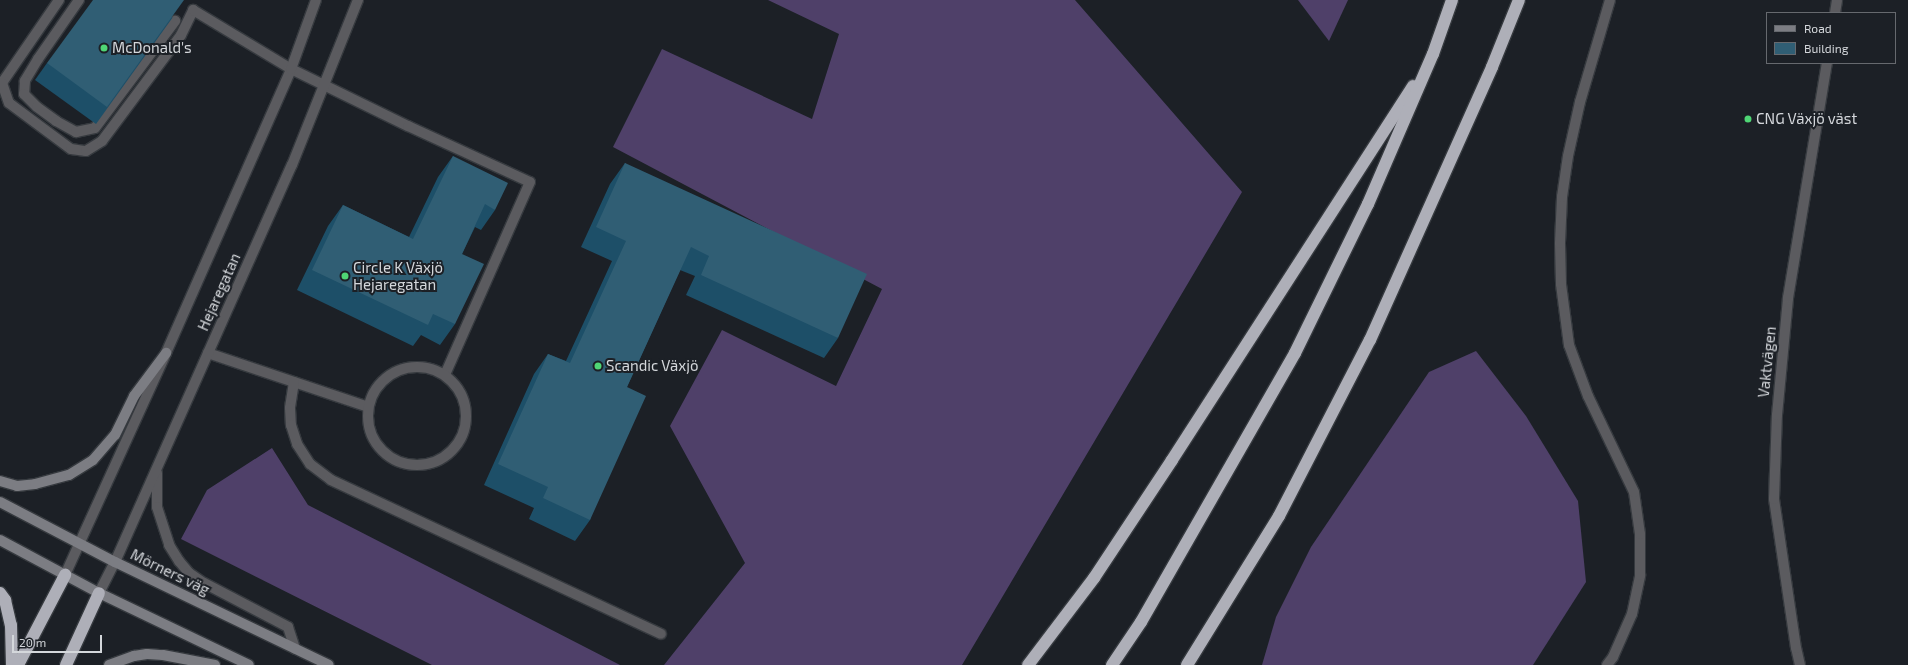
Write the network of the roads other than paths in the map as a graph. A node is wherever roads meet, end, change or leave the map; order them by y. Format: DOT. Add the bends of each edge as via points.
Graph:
graph roads {
  1 [pos="59,0"];
  2 [pos="78,0"];
  3 [pos="316,0"];
  4 [pos="358,0"];
  5 [pos="1452,0"];
  6 [pos="1519,0"];
  7 [pos="1610,0"];
  8 [pos="1837,0"];
  9 [pos="1835,12"];
  10 [pos="175,21"];
  11 [pos="1433,54"];
  12 [pos="1827,64"];
  13 [pos="291,69"];
  14 [pos="324,85"];
  15 [pos="166,353"];
  16 [pos="208,353"];
  17 [pos="445,375"];
  18 [pos="294,382"];
  19 [pos="368,407"];
  20 [pos="157,468"];
  21 [pos="0,481"];
  22 [pos="0,502"];
  23 [pos="0,540"];
  24 [pos="81,544"];
  25 [pos="115,562"];
  26 [pos="66,575"];
  27 [pos="0,593"];
  28 [pos="99,593"];
  29 [pos="661,634"];
  30 [pos="295,649"];
  31 [pos="12,665"];
  32 [pos="18,665"];
  33 [pos="66,665"];
  34 [pos="109,665"];
  35 [pos="215,665"];
  36 [pos="249,665"];
  37 [pos="329,665"];
  38 [pos="1028,665"];
  39 [pos="1112,665"];
  40 [pos="1187,665"];
  41 [pos="1607,665"];
  42 [pos="1800,665"];
  1 -- 13 [label="street" via="2,83 9,103 71,149 86,151 102,141 181,34 193,10"];
  2 -- 10 [label="street" via="25,81 24,94 56,121 76,132 95,128"];
  3 -- 13 [label="street, Hejaregatan"];
  4 -- 14 [label="street, Hejaregatan"];
  5 -- 11 [label="highway"];
  6 -- 40 [label="highway" via="1492,67 1370,340 1279,516"];
  7 -- 41 [label="street" via="1580,102 1568,156 1562,197 1560,243 1560,284 1569,345 1588,396 1634,492 1640,534 1640,575 1632,614"];
  8 -- 9 [label="street"];
  11 -- 38 [label="highway" via="1094,578"];
  11 -- 39 [label="highway" via="1368,204 1295,353 1141,622"];
  12 -- 42 [label="street, Vaktvägen" via="1788,298 1777,415 1774,499"];
  13 -- 14 [label="street"];
  13 -- 15 [label="street, Hejaregatan"];
  14 -- 16 [label="street, Hejaregatan" via="292,165"];
  14 -- 17 [label="street" via="530,182"];
  15 -- 21 [label="main road" via="134,396 115,435 93,460 69,475 35,484 17,486"];
  15 -- 24 [label="street, Hejaregatan"];
  16 -- 18 [label="street"];
  16 -- 20 [label="street, Hejaregatan"];
  17 -- 19 [label="street" via="423,367 398,370 379,385"];
  17 -- 19 [label="street" via="454,383 462,398 466,415 465,427 455,447 436,461 413,465 402,462 382,450 370,430"];
  18 -- 19 [label="street"];
  18 -- 29 [label="street" via="290,408 291,425 298,444 310,464 331,480"];
  20 -- 25 [label="street, Hejaregatan"];
  20 -- 30 [label="street" via="157,507 169,546 179,561 189,573 204,583 288,627"];
  22 -- 24 [label="main road, Mörners väg"];
  23 -- 26 [label="main road"];
  24 -- 25 [label="main road, Mörners väg"];
  24 -- 26 [label="street, Hejaregatan"];
  25 -- 28 [label="street, Hejaregatan"];
  25 -- 30 [label="main road, Mörners väg"];
  26 -- 28 [label="main road"];
  26 -- 32 [label="highway"];
  27 -- 31 [label="highway" via="5,600 11,625"];
  28 -- 33 [label="highway"];
  28 -- 36 [label="main road"];
  30 -- 37 [label="main road, Mörners väg"];
  34 -- 35 [label="main road" via="147,654"];
}
